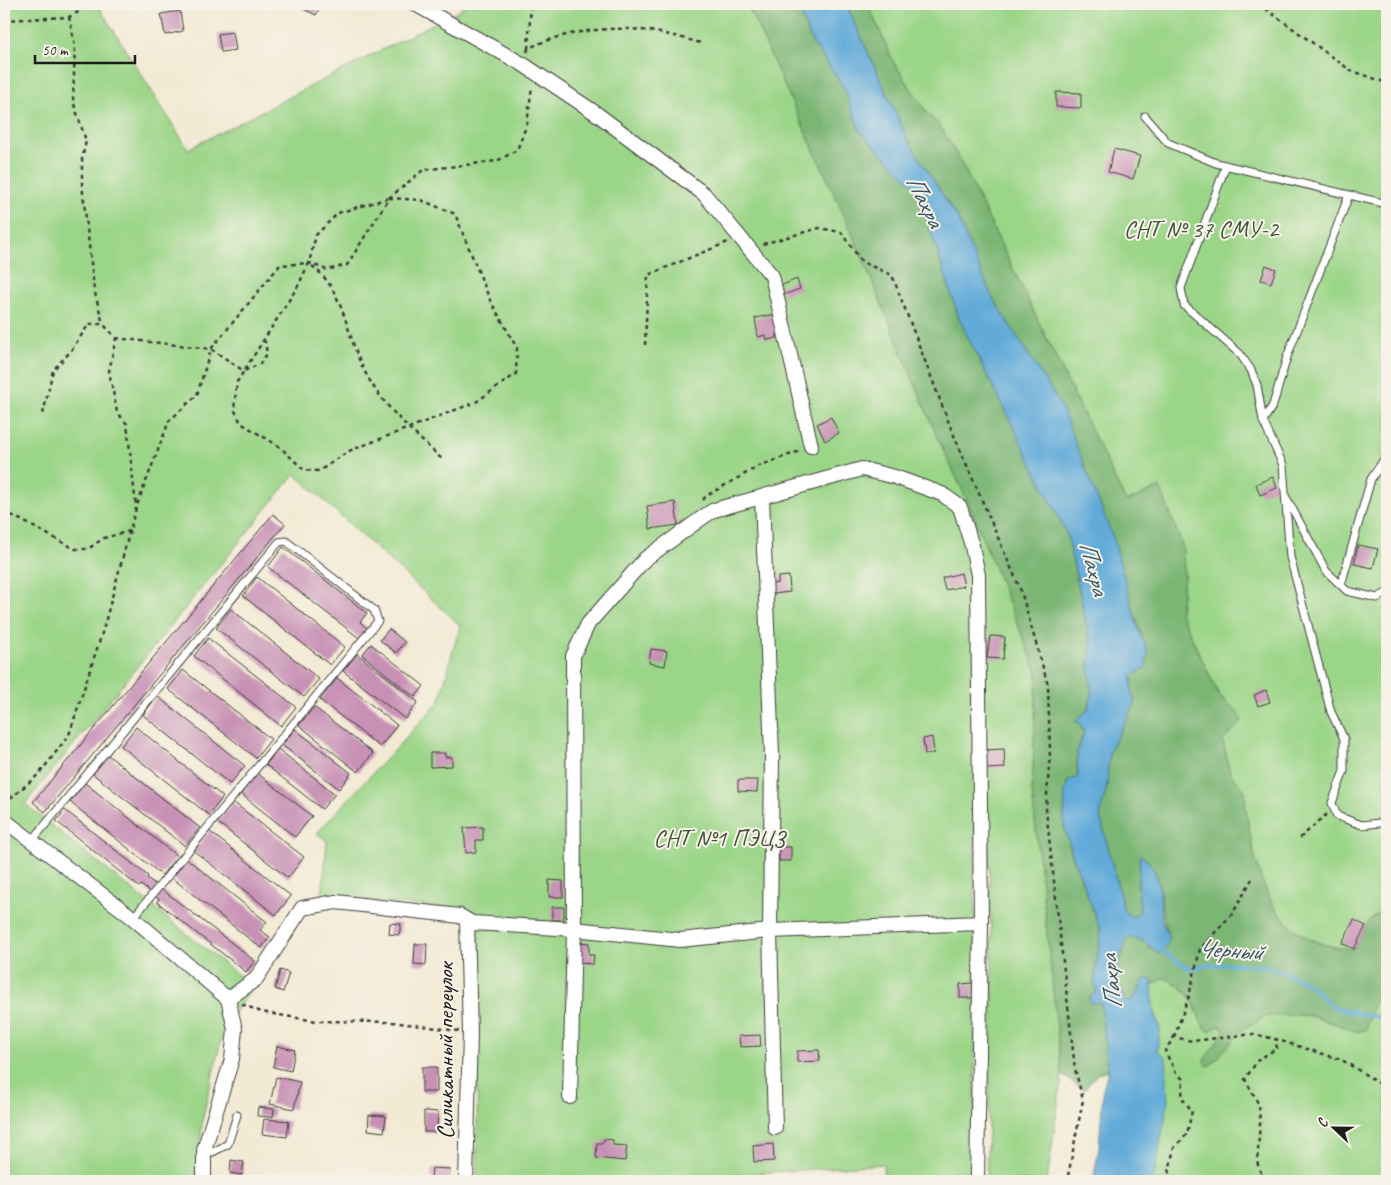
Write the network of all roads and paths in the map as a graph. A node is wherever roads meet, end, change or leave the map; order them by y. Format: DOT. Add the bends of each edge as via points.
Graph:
graph roads {
  1 [pos="93,4"];
  2 [pos="415,4"];
  3 [pos="531,4"];
  4 [pos="1259,4"];
  5 [pos="69,17"];
  6 [pos="4,20"];
  7 [pos="704,44"];
  8 [pos="528,49"];
  9 [pos="529,69"];
  10 [pos="1387,83"];
  11 [pos="1145,116"];
  12 [pos="1226,165"];
  13 [pos="1349,195"];
  14 [pos="389,198"];
  15 [pos="1387,204"];
  16 [pos="741,237"];
  17 [pos="309,263"];
  18 [pos="103,324"];
  19 [pos="116,338"];
  20 [pos="265,340"];
  21 [pos="646,344"];
  22 [pos="212,349"];
  23 [pos="244,371"];
  24 [pos="43,414"];
  25 [pos="1263,421"];
  26 [pos="408,428"];
  27 [pos="810,446"];
  28 [pos="1387,455"];
  29 [pos="443,460"];
  30 [pos="762,496"];
  31 [pos="1286,499"];
  32 [pos="136,508"];
  33 [pos="4,511"];
  34 [pos="706,515"];
  35 [pos="130,531"];
  36 [pos="1341,585"];
  37 [pos="1387,594"];
  38 [pos="4,804"];
  39 [pos="1334,810"];
  40 [pos="4,820"];
  41 [pos="1387,822"];
  42 [pos="1300,838"];
  43 [pos="31,842"];
  44 [pos="1252,879"];
  45 [pos="133,918"];
  46 [pos="467,921"];
  47 [pos="981,923"];
  48 [pos="574,929"];
  49 [pos="770,931"];
  50 [pos="228,999"];
  51 [pos="470,1033"];
  52 [pos="1174,1037"];
  53 [pos="1275,1039"];
  54 [pos="1387,1088"];
  55 [pos="570,1097"];
  56 [pos="237,1115"];
  57 [pos="775,1128"];
  58 [pos="204,1150"];
  59 [pos="204,1181"];
  60 [pos="466,1181"];
  61 [pos="977,1181"];
  62 [pos="1168,1181"];
  63 [pos="1264,1181"];
  1 -- 5 [label="path"];
  2 -- 9 [label="street"];
  3 -- 8 [label="path"];
  4 -- 10 [label="path" via="1350,70"];
  5 -- 6 [label="path"];
  5 -- 18 [label="path" via="75,46 74,101 86,141 82,184 94,288"];
  7 -- 8 [label="path" via="633,27 604,28 545,39"];
  8 -- 9 [label="path"];
  9 -- 14 [label="path" via="527,124 517,150 497,161 422,170"];
  9 -- 16 [label="street" via="597,114 704,194"];
  11 -- 12 [label="lane" via="1168,144"];
  12 -- 13 [label="lane"];
  12 -- 25 [label="lane" via="1181,288 1184,304 1240,354 1251,370"];
  13 -- 15 [label="lane"];
  13 -- 25 [label="lane" via="1287,357 1273,405"];
  14 -- 17 [label="path" via="338,213 316,235"];
  14 -- 17 [label="path" via="347,265 327,270"];
  14 -- 26 [label="path" via="421,200 455,214 490,300 517,348 516,374 476,402"];
  16 -- 21 [label="path" via="648,275"];
  16 -- 27 [label="street" via="772,276"];
  17 -- 20 [label="path"];
  17 -- 22 [label="path" via="280,265"];
  17 -- 26 [label="path" via="323,274 343,310 366,372 390,411"];
  18 -- 19 [label="path"];
  18 -- 24 [label="path" via="89,324 53,370"];
  19 -- 22 [label="path"];
  19 -- 32 [label="path" via="109,371 118,412 127,424"];
  20 -- 23 [label="path"];
  20 -- 23 [label="path" via="267,354 260,364"];
  22 -- 23 [label="path"];
  22 -- 32 [label="path" via="197,394 169,421"];
  23 -- 26 [label="path" via="237,382 234,410 241,423 280,447 304,470 319,471 349,451"];
  25 -- 31 [label="lane" via="1283,465"];
  26 -- 29 [label="path"];
  27 -- 34 [label="path" via="759,466 706,496 700,505"];
  28 -- 36 [label="lane" via="1372,479"];
  30 -- 34 [label="street"];
  30 -- 47 [label="street" via="862,469 942,494 960,507 978,575"];
  30 -- 49 [label="street" via="772,756"];
  31 -- 36 [label="lane" via="1326,571"];
  31 -- 39 [label="lane" via="1290,558 1331,712 1344,739 1344,771 1332,803"];
  32 -- 35 [label="path"];
  33 -- 35 [label="path" via="75,549 88,549 104,538"];
  34 -- 48 [label="street" via="645,559 588,624 573,656"];
  35 -- 38 [label="path" via="70,735 39,774"];
  36 -- 37 [label="lane" via="1347,591 1377,598"];
  39 -- 41 [label="lane" via="1337,816 1362,824"];
  39 -- 42 [label="path"];
  40 -- 43 [label="street"];
  43 -- 45 [label="street"];
  43 -- 45 [label="lane" via="279,542 286,541 374,610 378,621"];
  44 -- 52 [label="path" via="1233,913 1200,949"];
  45 -- 50 [label="street"];
  46 -- 48 [label="street"];
  46 -- 50 [label="street" via="460,916 336,902 302,908 256,979"];
  46 -- 51 [label="street, Силикатный переулок"];
  47 -- 49 [label="street"];
  47 -- 61 [label="street"];
  48 -- 49 [label="street" via="680,940"];
  48 -- 55 [label="street"];
  49 -- 57 [label="street"];
  50 -- 51 [label="path" via="261,1012 316,1021 392,1022"];
  50 -- 58 [label="street" via="235,1029 232,1059"];
  51 -- 60 [label="street, Силикатный переулок"];
  52 -- 53 [label="path" via="1192,1041 1252,1034"];
  52 -- 62 [label="path" via="1165,1051 1182,1079 1182,1098 1192,1111 1187,1134 1174,1148"];
  53 -- 54 [label="path" via="1342,1060"];
  53 -- 63 [label="path" via="1277,1048 1258,1060 1245,1079 1259,1105 1257,1162"];
  56 -- 58 [label="lane" via="228,1144 213,1152"];
  58 -- 59 [label="street"];
}
